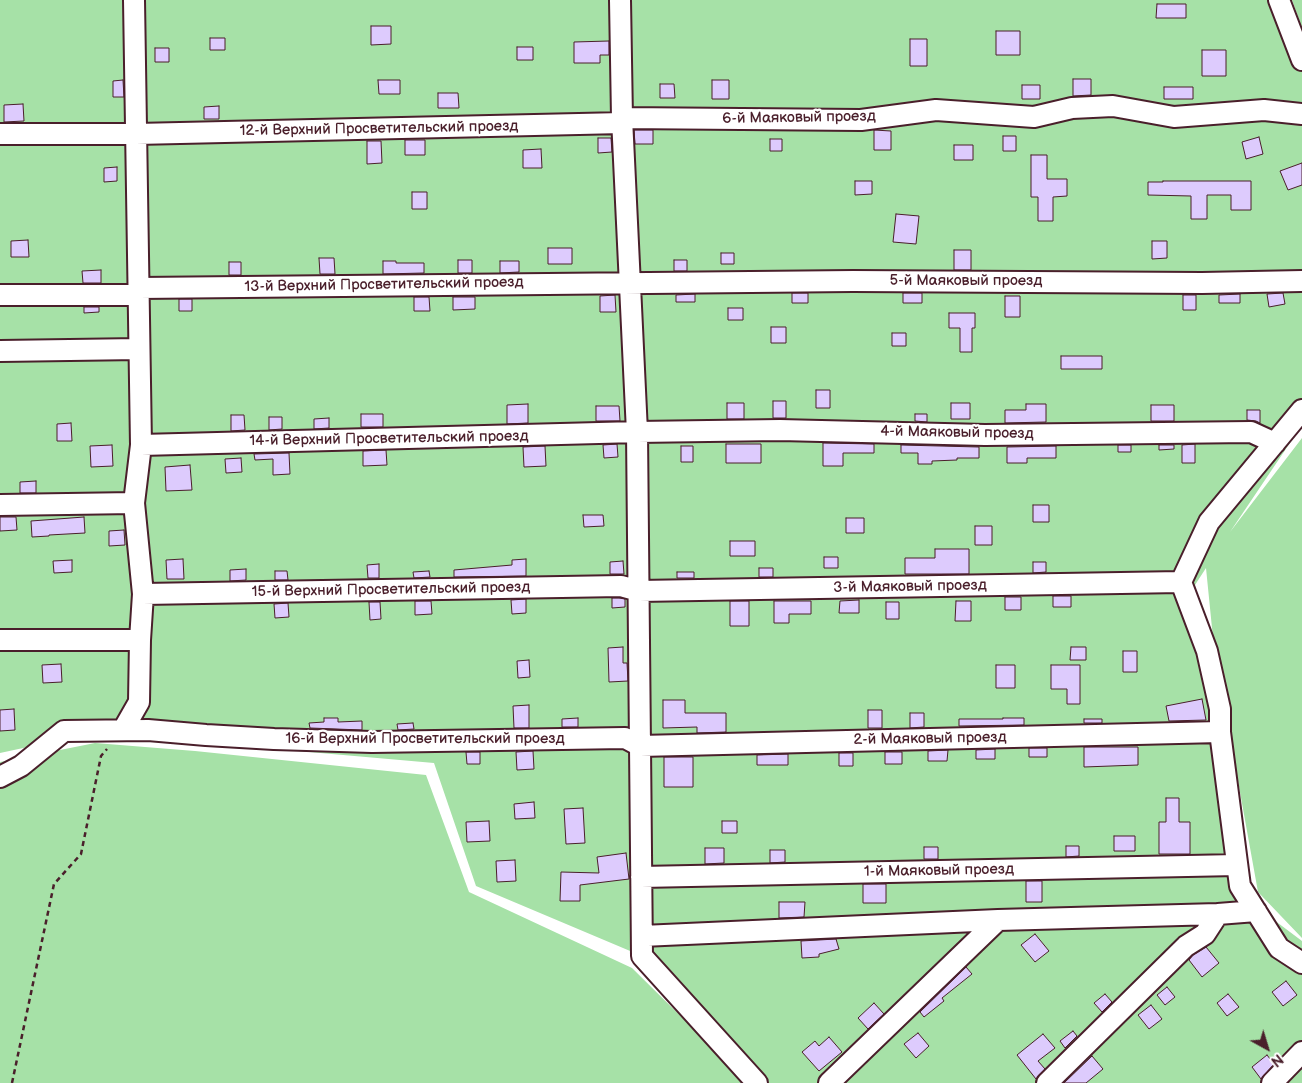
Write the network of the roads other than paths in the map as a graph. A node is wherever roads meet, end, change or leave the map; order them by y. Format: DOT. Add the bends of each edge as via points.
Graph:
graph roads {
  1 [pos="134,0"];
  2 [pos="620,0"];
  3 [pos="1279,0"];
  4 [pos="1302,60"];
  5 [pos="1302,114"];
  6 [pos="623,120"];
  7 [pos="0,134"];
  8 [pos="136,134"];
  9 [pos="1302,281"];
  10 [pos="630,282"];
  11 [pos="139,291"];
  12 [pos="0,295"];
  13 [pos="139,348"];
  14 [pos="0,351"];
  15 [pos="1302,410"];
  16 [pos="636,432"];
  17 [pos="1274,443"];
  18 [pos="141,445"];
  19 [pos="134,503"];
  20 [pos="0,505"];
  21 [pos="1181,582"];
  22 [pos="639,591"];
  23 [pos="143,594"];
  24 [pos="0,640"];
  25 [pos="140,640"];
  26 [pos="123,730"];
  27 [pos="1220,732"];
  28 [pos="640,746"];
  29 [pos="0,777"];
  30 [pos="1237,865"];
  31 [pos="641,877"];
  32 [pos="1256,911"];
  33 [pos="1218,914"];
  34 [pos="998,920"];
  35 [pos="642,936"];
  36 [pos="1302,962"];
  37 [pos="1302,1052"];
  38 [pos="757,1083"];
  39 [pos="828,1083"];
  40 [pos="1047,1083"];
  41 [pos="1272,1083"];
  1 -- 8 [label="street"];
  2 -- 6 [label="street"];
  3 -- 4 [label="street"];
  5 -- 6 [label="street, 6-й Маяковый проезд" via="1264,110 1174,117 1113,106 1072,108 1034,118 936,110 861,120"];
  6 -- 8 [label="street, 12-й Верхний Просветительский проезд"];
  6 -- 10 [label="street"];
  7 -- 8 [label="street, 12-й Верхний Просветительский проезд"];
  8 -- 11 [label="street"];
  9 -- 10 [label="street, 5-й Маяковый проезд"];
  10 -- 11 [label="street, 13-й Верхний Просветительский проезд"];
  10 -- 16 [label="street"];
  11 -- 12 [label="street, 13-й Верхний Просветительский проезд"];
  11 -- 13 [label="street"];
  13 -- 14 [label="street"];
  13 -- 18 [label="street"];
  15 -- 17 [label="street"];
  16 -- 17 [label="street, 4-й Маяковый проезд" via="780,430 985,435 1251,432"];
  16 -- 18 [label="street, 14-й Верхний Просветительский проезд"];
  16 -- 22 [label="street"];
  17 -- 21 [label="street" via="1210,522"];
  18 -- 19 [label="street"];
  19 -- 20 [label="street"];
  19 -- 23 [label="street"];
  21 -- 22 [label="street, 3-й Маяковый проезд"];
  21 -- 27 [label="street" via="1207,650 1220,709"];
  22 -- 23 [label="street, 15-й Верхний Просветительский проезд" via="621,586"];
  22 -- 28 [label="street"];
  23 -- 25 [label="street"];
  24 -- 25 [label="street"];
  25 -- 26 [label="street" via="139,702"];
  26 -- 28 [label="street, 16-й Верхний Просветительский проезд" via="372,742 625,738"];
  26 -- 29 [label="street, 16-й Верхний Просветительский проезд" via="64,731 21,766"];
  27 -- 28 [label="street, 2-й Маяковый проезд"];
  27 -- 30 [label="street"];
  28 -- 31 [label="street"];
  30 -- 31 [label="street, 1-й Маяковый проезд"];
  30 -- 32 [label="street" via="1240,886"];
  31 -- 35 [label="street"];
  32 -- 33 [label="street"];
  32 -- 36 [label="street" via="1279,948"];
  33 -- 34 [label="street"];
  33 -- 40 [label="street" via="1205,934 1186,946"];
  34 -- 35 [label="street"];
  34 -- 39 [label="street"];
  35 -- 38 [label="street" via="642,956"];
  37 -- 41 [label="street"];
}
